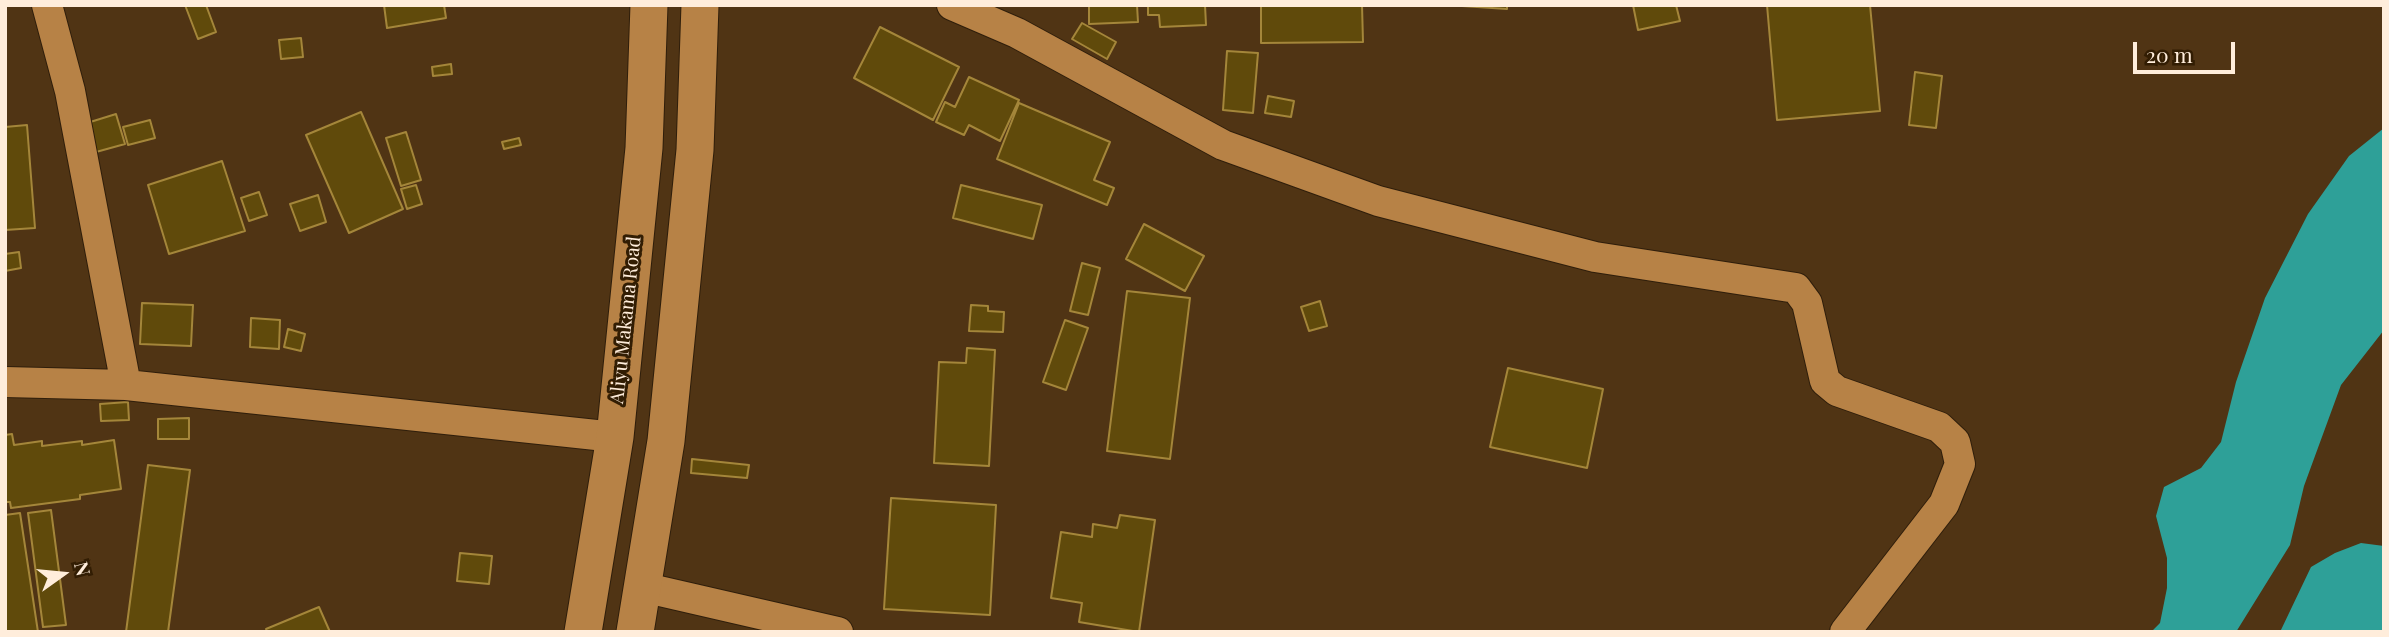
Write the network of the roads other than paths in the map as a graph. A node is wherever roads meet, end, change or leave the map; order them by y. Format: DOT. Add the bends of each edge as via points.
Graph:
graph roads {
  1 [pos="47,5"];
  2 [pos="649,5"];
  3 [pos="700,5"];
  4 [pos="952,5"];
  5 [pos="636,228"];
  6 [pos="687,235"];
  7 [pos="5,382"];
  8 [pos="126,385"];
  9 [pos="615,437"];
  10 [pos="642,587"];
  11 [pos="583,632"];
  12 [pos="635,632"];
  13 [pos="838,632"];
  14 [pos="1845,632"];
  1 -- 8 [label="street" via="70,91"];
  2 -- 5 [label="street, Aliyu Makama Road"];
  3 -- 6 [label="street"];
  4 -- 14 [label="street" via="1017,33 1223,145 1378,201 1595,257 1796,288 1807,303 1825,381 1837,391 1939,427 1955,442 1960,464 1944,504"];
  5 -- 6 [label="street"];
  5 -- 9 [label="street, Aliyu Makama Road"];
  6 -- 10 [label="street" via="666,442"];
  7 -- 8 [label="street"];
  8 -- 9 [label="street"];
  9 -- 11 [label="street, Aliyu Makama Road"];
  10 -- 12 [label="street"];
  10 -- 13 [label="street"];
}
